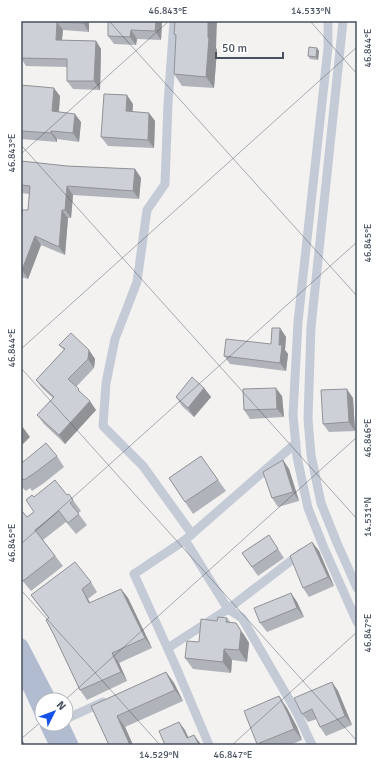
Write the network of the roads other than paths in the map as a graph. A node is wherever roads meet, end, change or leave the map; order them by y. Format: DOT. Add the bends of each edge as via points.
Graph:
graph roads {
  1 [pos="174,21"];
  2 [pos="328,21"];
  3 [pos="343,21"];
  4 [pos="296,443"];
  5 [pos="189,537"];
  6 [pos="314,544"];
  7 [pos="357,588"];
  8 [pos="228,609"];
  9 [pos="357,622"];
  10 [pos="21,646"];
  11 [pos="168,648"];
  12 [pos="21,672"];
  13 [pos="45,692"];
  14 [pos="34,696"];
  15 [pos="114,696"];
  16 [pos="74,715"];
  17 [pos="51,732"];
  18 [pos="65,732"];
  19 [pos="57,745"];
  20 [pos="72,745"];
  21 [pos="210,745"];
  22 [pos="312,745"];
  1 -- 5 [label="street" via="165,184 146,210 137,282 115,340 106,383 103,426 143,466"];
  2 -- 4 [label="street" via="328,48 298,322 293,415"];
  3 -- 7 [label="street" via="311,327 308,419 311,455 321,503"];
  4 -- 5 [label="street"];
  4 -- 6 [label="street"];
  5 -- 8 [label="street"];
  5 -- 11 [label="street" via="134,574"];
  6 -- 8 [label="street"];
  6 -- 9 [label="street"];
  8 -- 11 [label="street"];
  8 -- 22 [label="street" via="242,618 297,713"];
  10 -- 13 [label="main road"];
  11 -- 21 [label="street" via="173,669"];
  12 -- 14 [label="main road"];
  15 -- 16 [label="street"];
  17 -- 19 [label="main road"];
  18 -- 20 [label="main road"];
}
